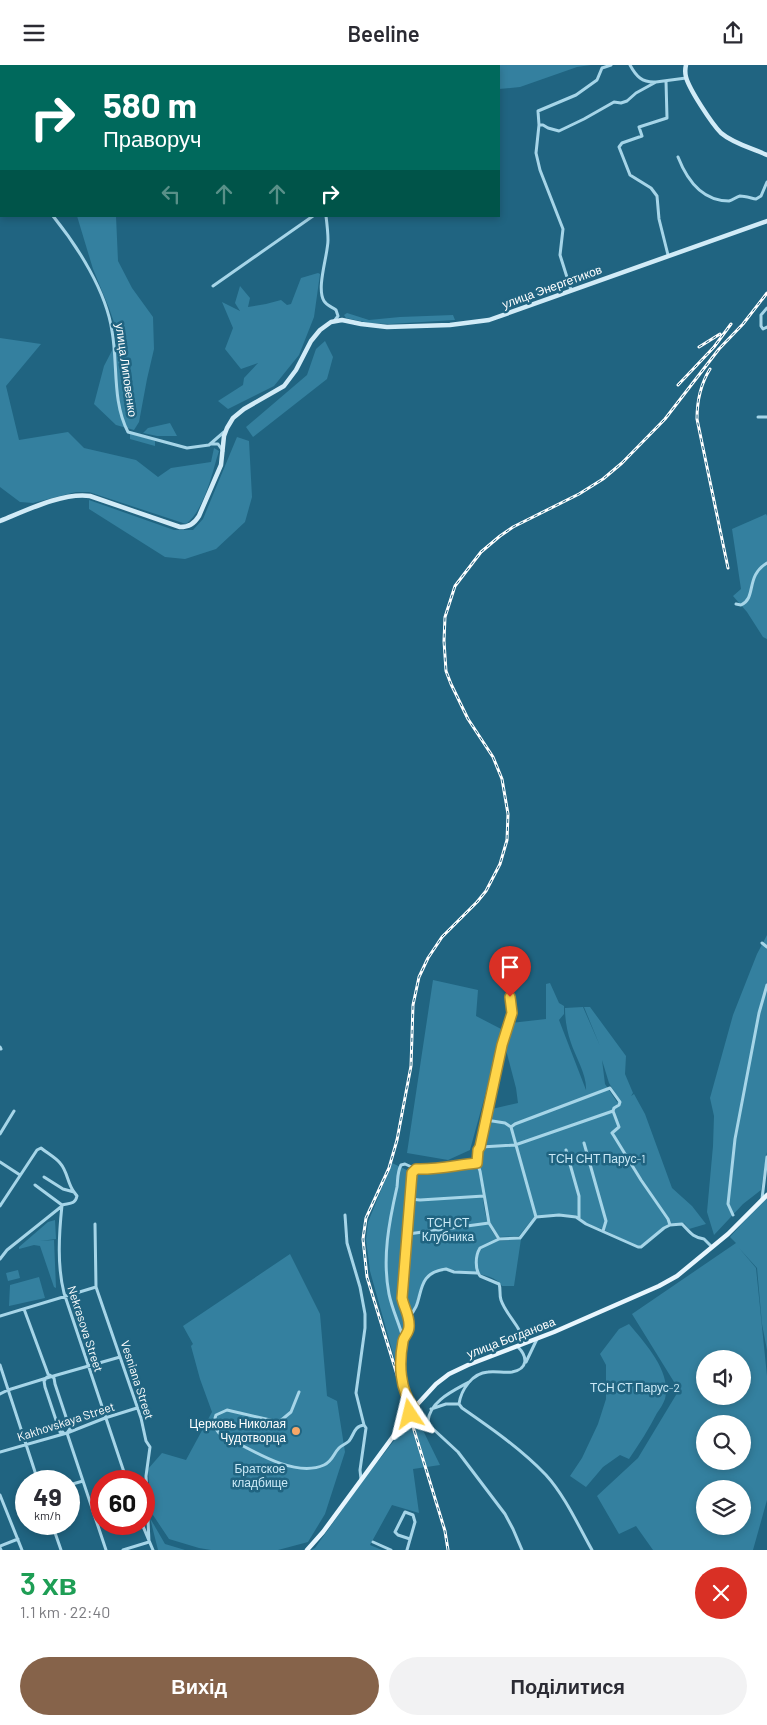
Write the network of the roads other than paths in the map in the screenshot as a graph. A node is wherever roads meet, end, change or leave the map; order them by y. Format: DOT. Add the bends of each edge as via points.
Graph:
graph roads {
  1 [pos="611,65"];
  2 [pos="630,65"];
  3 [pos="686,65"];
  4 [pos="686,78"];
  5 [pos="666,81"];
  6 [pos="656,82"];
  7 [pos="539,125"];
  8 [pos="767,155"];
  9 [pos="678,157"];
  10 [pos="767,182"];
  11 [pos="54,217"];
  12 [pos="312,217"];
  13 [pos="326,217"];
  14 [pos="767,221"];
  15 [pos="668,255"];
  16 [pos="213,286"];
  17 [pos="572,290"];
  18 [pos="767,308"];
  19 [pos="337,318"];
  20 [pos="767,327"];
  21 [pos="758,417"];
  22 [pos="767,417"];
  23 [pos="227,427"];
  24 [pos="209,445"];
  25 [pos="223,451"];
  26 [pos="0,521"];
  27 [pos="767,563"];
  28 [pos="736,604"];
  29 [pos="762,943"];
  30 [pos="767,947"];
  31 [pos="767,985"];
  32 [pos="510,997"];
  33 [pos="14,1111"];
  34 [pos="613,1111"];
  35 [pos="486,1119"];
  36 [pos="511,1127"];
  37 [pos="0,1134"];
  38 [pos="584,1143"];
  39 [pos="515,1145"];
  40 [pos="480,1147"];
  41 [pos="566,1150"];
  42 [pos="767,1157"];
  43 [pos="0,1162"];
  44 [pos="477,1163"];
  45 [pos="416,1169"];
  46 [pos="20,1175"];
  47 [pos="44,1177"];
  48 [pos="35,1185"];
  49 [pos="74,1192"];
  50 [pos="767,1195"];
  51 [pos="484,1196"];
  52 [pos="410,1199"];
  53 [pos="762,1199"];
  54 [pos="62,1205"];
  55 [pos="0,1206"];
  56 [pos="345,1215"];
  57 [pos="733,1215"];
  58 [pos="536,1217"];
  59 [pos="579,1218"];
  60 [pos="489,1223"];
  61 [pos="95,1224"];
  62 [pos="670,1225"];
  63 [pos="603,1231"];
  64 [pos="408,1234"];
  65 [pos="499,1239"];
  66 [pos="712,1247"];
  67 [pos="0,1259"];
  68 [pos="478,1273"];
  69 [pos="96,1287"];
  70 [pos="65,1298"];
  71 [pos="24,1309"];
  72 [pos="0,1316"];
  73 [pos="409,1316"];
  74 [pos="403,1338"];
  75 [pos="537,1339"];
  76 [pos="525,1344"];
  77 [pos="518,1347"];
  78 [pos="120,1357"];
  79 [pos="525,1362"];
  80 [pos="0,1365"];
  81 [pos="87,1365"];
  82 [pos="48,1376"];
  83 [pos="469,1381"];
  84 [pos="8,1390"];
  85 [pos="299,1391"];
  86 [pos="0,1394"];
  87 [pos="460,1404"];
  88 [pos="137,1408"];
  89 [pos="414,1408"];
  90 [pos="430,1409"];
  91 [pos="105,1418"];
  92 [pos="364,1425"];
  93 [pos="67,1433"];
  94 [pos="26,1445"];
  95 [pos="0,1452"];
  96 [pos="34,1470"];
  97 [pos="123,1470"];
  98 [pos="361,1479"];
  99 [pos="83,1481"];
  100 [pos="80,1482"];
  101 [pos="0,1495"];
  102 [pos="56,1535"];
  103 [pos="146,1535"];
  104 [pos="18,1539"];
  105 [pos="410,1539"];
  106 [pos="149,1542"];
  107 [pos="373,1542"];
  108 [pos="0,1548"];
  109 [pos="22,1550"];
  110 [pos="61,1550"];
  111 [pos="106,1550"];
  112 [pos="123,1550"];
  113 [pos="153,1550"];
  114 [pos="307,1550"];
  115 [pos="391,1550"];
  116 [pos="407,1550"];
  117 [pos="522,1550"];
  118 [pos="592,1550"];
  1 -- 7 [label="street" via="602,68 597,80 576,95 538,111"];
  2 -- 6 [label="street" via="640,79"];
  3 -- 4 [label="main road"];
  4 -- 5 [label="street"];
  4 -- 8 [label="main road" via="721,133"];
  5 -- 6 [label="street"];
  5 -- 15 [label="street" via="667,118 640,127 642,136 619,147 630,175 651,187 657,196"];
  6 -- 7 [label="street" via="627,101 614,102 559,131"];
  7 -- 17 [label="street" via="536,153 563,229 560,255"];
  9 -- 10 [label="street" via="685,174 703,194 716,199 731,201 740,196 756,199 761,196"];
  11 -- 24 [label="street, улица Липовенко" via="80,256 108,309 121,415 128,432 187,448"];
  12 -- 16 [label="street"];
  13 -- 19 [label="street" via="328,239 321,294 323,301 336,310"];
  14 -- 15 [label="main road, улица Энергетиков"];
  15 -- 17 [label="main road, улица Энергетиков"];
  17 -- 19 [label="main road, улица Энергетиков" via="489,320 450,325 388,327"];
  18 -- 20 [label="street" via="761,315 761,326 763,329"];
  19 -- 23 [label="main road" via="311,341 284,386 244,409"];
  21 -- 22 [label="street"];
  23 -- 24 [label="street"];
  23 -- 25 [label="main road"];
  24 -- 25 [label="street" via="218,444"];
  25 -- 26 [label="main road" via="221,465 196,521 186,527 82,495 64,497"];
  27 -- 28 [label="street" via="753,578 749,599 744,604"];
  29 -- 30 [label="street"];
  31 -- 57 [label="street" via="735,1139 728,1204"];
  32 -- 35 [label="street" via="512,1013"];
  33 -- 37 [label="street"];
  34 -- 36 [label="street" via="620,1101 610,1087"];
  34 -- 39 [label="street"];
  34 -- 62 [label="street" via="619,1127 612,1133"];
  35 -- 36 [label="street"];
  35 -- 40 [label="street"];
  36 -- 39 [label="street"];
  38 -- 63 [label="street" via="606,1221"];
  39 -- 40 [label="street"];
  39 -- 58 [label="street"];
  40 -- 44 [label="street"];
  41 -- 59 [label="street" via="579,1196"];
  42 -- 53 [label="street"];
  43 -- 46 [label="street"];
  44 -- 45 [label="street"];
  44 -- 51 [label="street"];
  45 -- 52 [label="street" via="412,1173"];
  45 -- 74 [label="street" via="400,1165 386,1244 389,1296"];
  46 -- 49 [label="street" via="41,1148 59,1161"];
  46 -- 55 [label="street"];
  47 -- 49 [label="street"];
  48 -- 54 [label="street"];
  49 -- 54 [label="street" via="76,1201"];
  50 -- 53 [label="main road, улица Богданова"];
  51 -- 52 [label="street"];
  51 -- 60 [label="street"];
  52 -- 64 [label="street"];
  53 -- 66 [label="main road, улица Богданова"];
  54 -- 67 [label="street"];
  54 -- 70 [label="street, Nekrasova Street" via="60,1265"];
  56 -- 92 [label="street" via="347,1243 365,1314 356,1393"];
  58 -- 59 [label="street" via="559,1215"];
  58 -- 65 [label="street" via="520,1238"];
  59 -- 63 [label="street"];
  60 -- 64 [label="street"];
  60 -- 65 [label="street"];
  61 -- 69 [label="street, Vesniana Street"];
  62 -- 63 [label="street" via="641,1247"];
  62 -- 66 [label="street" via="682,1225 691,1235 704,1239"];
  64 -- 73 [label="street" via="402,1298"];
  65 -- 68 [label="street" via="478,1251"];
  66 -- 75 [label="main road, улица Богданова" via="659,1287"];
  68 -- 73 [label="street" via="446,1269 431,1275 422,1284 415,1311"];
  68 -- 76 [label="street" via="499,1283 500,1299 520,1329"];
  69 -- 70 [label="street"];
  69 -- 78 [label="street, Vesniana Street"];
  70 -- 71 [label="street"];
  70 -- 81 [label="street, Nekrasova Street"];
  71 -- 72 [label="street"];
  71 -- 82 [label="street"];
  73 -- 74 [label="street" via="409,1329"];
  74 -- 89 [label="street" via="400,1358 403,1382 406,1396"];
  75 -- 76 [label="main road, улица Богданова"];
  75 -- 79 [label="street"];
  76 -- 77 [label="main road, улица Богданова"];
  77 -- 79 [label="street" via="525,1355"];
  77 -- 89 [label="main road, улица Богданова" via="448,1374"];
  78 -- 81 [label="street"];
  78 -- 88 [label="street, Vesniana Street"];
  79 -- 83 [label="street" via="512,1372 487,1371"];
  80 -- 84 [label="street"];
  81 -- 82 [label="street"];
  81 -- 91 [label="street, Nekrasova Street"];
  82 -- 84 [label="street"];
  82 -- 93 [label="street" via="54,1378 70,1429"];
  82 -- 93 [label="street" via="44,1387 60,1432"];
  83 -- 87 [label="street"];
  83 -- 90 [label="street"];
  84 -- 86 [label="street"];
  84 -- 94 [label="street"];
  85 -- 92 [label="street" via="291,1412 279,1422 226,1410 216,1415 214,1427 219,1433 283,1463 298,1469 311,1469 332,1460 359,1426"];
  87 -- 90 [label="street"];
  87 -- 118 [label="street" via="546,1475"];
  88 -- 91 [label="street, Kakhovskaya Street"];
  88 -- 106 [label="street, Vesniana Street" via="150,1447 146,1476"];
  89 -- 98 [label="main road, улица Богданова"];
  90 -- 117 [label="street" via="428,1421 431,1427 458,1452 505,1514"];
  91 -- 93 [label="street, Kakhovskaya Street"];
  91 -- 97 [label="street, Nekrasova Street"];
  92 -- 98 [label="street"];
  93 -- 94 [label="street, Kakhovskaya Street"];
  93 -- 99 [label="street"];
  94 -- 95 [label="street, Kakhovskaya Street"];
  94 -- 96 [label="street"];
  98 -- 114 [label="main road, улица Богданова"];
  99 -- 100 [label="street"];
  99 -- 111 [label="street"];
  101 -- 104 [label="street"];
  102 -- 110 [label="street"];
  103 -- 106 [label="street"];
  104 -- 108 [label="street"];
  104 -- 109 [label="street"];
  105 -- 105 [label="street" via="395,1532 405,1512 413,1515 415,1523"];
  105 -- 116 [label="street"];
  106 -- 112 [label="street"];
  106 -- 113 [label="street"];
  107 -- 115 [label="street"];
}
